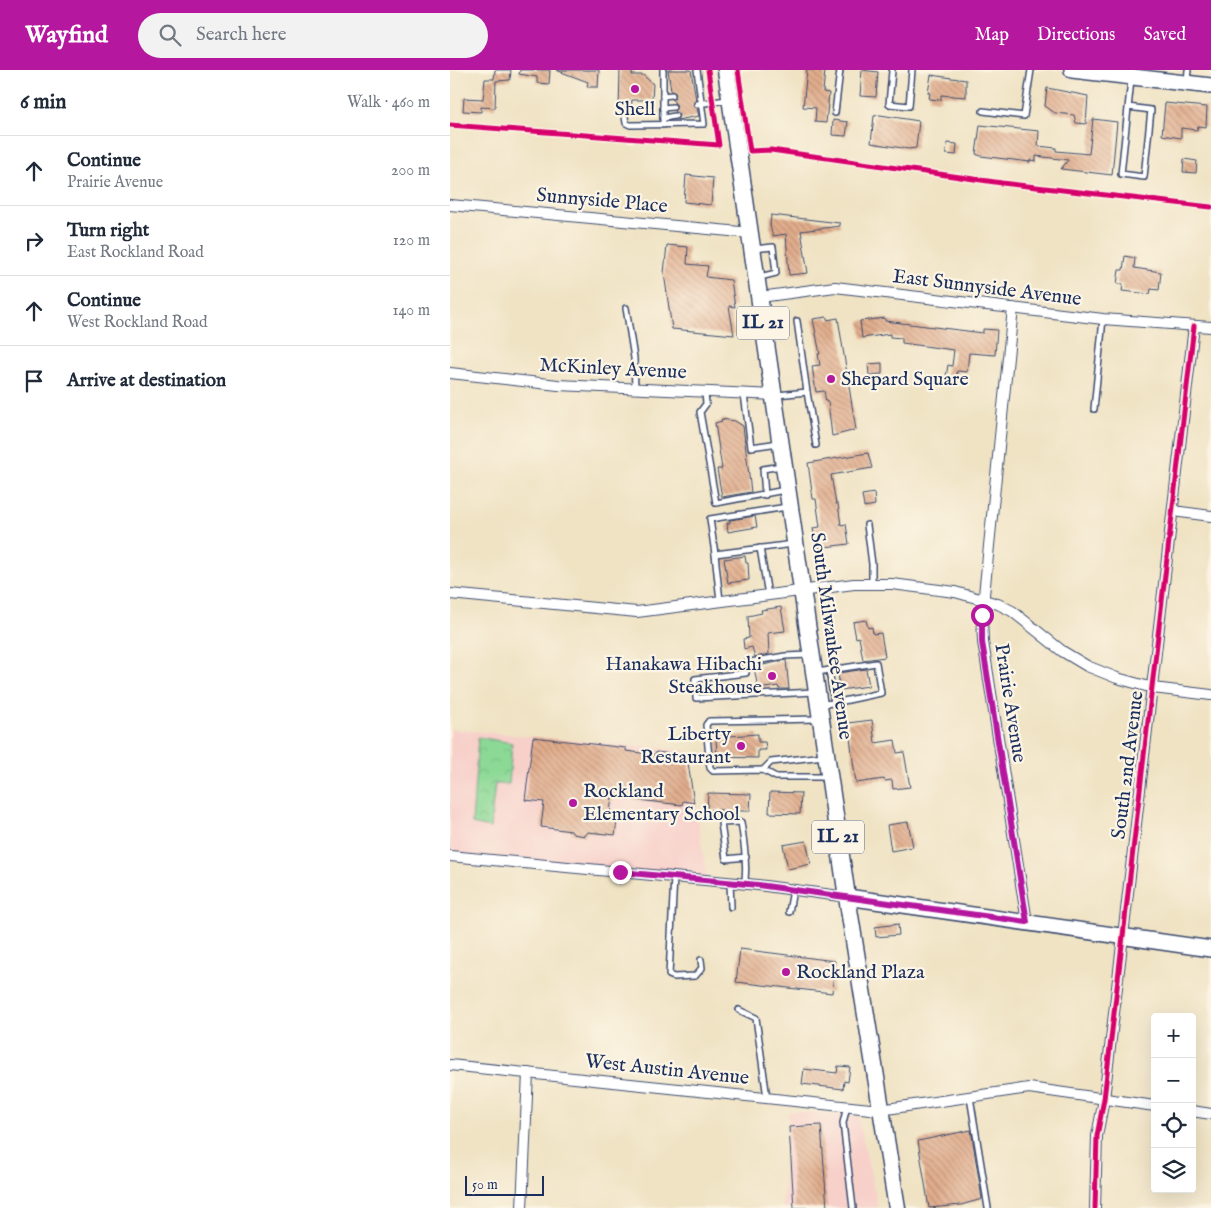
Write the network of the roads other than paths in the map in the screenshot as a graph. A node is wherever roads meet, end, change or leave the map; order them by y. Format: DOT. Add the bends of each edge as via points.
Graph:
graph roads {
  1 [pos="697,70"];
  2 [pos="726,70"];
  3 [pos="840,70"];
  4 [pos="912,70"];
  5 [pos="1031,70"];
  6 [pos="1072,70"];
  7 [pos="664,71"];
  8 [pos="892,71"];
  9 [pos="1097,72"];
  10 [pos="1131,77"];
  11 [pos="1188,77"];
  12 [pos="670,81"];
  13 [pos="663,82"];
  14 [pos="1211,86"];
  15 [pos="672,94"];
  16 [pos="663,96"];
  17 [pos="730,99"];
  18 [pos="699,104"];
  19 [pos="674,107"];
  20 [pos="663,108"];
  21 [pos="1128,108"];
  22 [pos="624,110"];
  23 [pos="983,111"];
  24 [pos="835,113"];
  25 [pos="675,116"];
  26 [pos="663,118"];
  27 [pos="663,125"];
  28 [pos="450,205"];
  29 [pos="751,233"];
  30 [pos="760,297"];
  31 [pos="626,308"];
  32 [pos="1013,308"];
  33 [pos="1103,319"];
  34 [pos="797,321"];
  35 [pos="1194,326"];
  36 [pos="1211,327"];
  37 [pos="450,373"];
  38 [pos="636,388"];
  39 [pos="706,392"];
  40 [pos="807,392"];
  41 [pos="744,394"];
  42 [pos="774,396"];
  43 [pos="1094,409"];
  44 [pos="781,443"];
  45 [pos="816,445"];
  46 [pos="784,466"];
  47 [pos="788,490"];
  48 [pos="765,495"];
  49 [pos="790,507"];
  50 [pos="1173,511"];
  51 [pos="1211,516"];
  52 [pos="867,524"];
  53 [pos="796,544"];
  54 [pos="760,548"];
  55 [pos="715,554"];
  56 [pos="872,584"];
  57 [pos="803,590"];
  58 [pos="450,594"];
  59 [pos="768,595"];
  60 [pos="983,600"];
  61 [pos="720,602"];
  62 [pos="812,655"];
  63 [pos="822,671"];
  64 [pos="1153,688"];
  65 [pos="1211,695"];
  66 [pos="823,705"];
  67 [pos="826,756"];
  68 [pos="763,770"];
  69 [pos="830,777"];
  70 [pos="450,856"];
  71 [pos="746,857"];
  72 [pos="674,877"];
  73 [pos="730,883"];
  74 [pos="745,884"];
  75 [pos="793,890"];
  76 [pos="847,898"];
  77 [pos="731,907"];
  78 [pos="789,912"];
  79 [pos="1027,922"];
  80 [pos="1123,936"];
  81 [pos="1211,949"];
  82 [pos="701,960"];
  83 [pos="739,1010"];
  84 [pos="450,1065"];
  85 [pos="528,1073"];
  86 [pos="970,1097"];
  87 [pos="767,1098"];
  88 [pos="1104,1099"];
  89 [pos="1151,1105"];
  90 [pos="847,1106"];
  91 [pos="880,1110"];
  92 [pos="1196,1112"];
  93 [pos="1211,1114"];
  94 [pos="522,1208"];
  95 [pos="853,1208"];
  96 [pos="896,1208"];
  97 [pos="988,1208"];
  98 [pos="1095,1208"];
  1 -- 18 [label="lane"];
  2 -- 17 [label="main road, South Milwaukee Avenue / IL 21"];
  3 -- 24 [label="lane"];
  4 -- 8 [label="lane" via="909,106 889,104"];
  5 -- 23 [label="lane" via="1024,116"];
  6 -- 9 [label="street"];
  7 -- 13 [label="lane"];
  9 -- 10 [label="street"];
  10 -- 11 [label="street"];
  10 -- 21 [label="lane"];
  11 -- 14 [label="street"];
  12 -- 13 [label="lane"];
  13 -- 16 [label="lane"];
  15 -- 16 [label="lane"];
  16 -- 20 [label="lane"];
  17 -- 18 [label="lane"];
  17 -- 29 [label="main road, South Milwaukee Avenue / IL 21"];
  18 -- 27 [label="lane" via="704,124"];
  19 -- 20 [label="lane"];
  20 -- 26 [label="lane"];
  21 -- 21 [label="lane" via="1121,174 1144,177 1151,110"];
  22 -- 27 [label="lane" via="624,117 630,125"];
  25 -- 26 [label="lane"];
  26 -- 27 [label="lane"];
  28 -- 29 [label="street, Sunnyside Place"];
  29 -- 30 [label="main road, South Milwaukee Avenue / IL 21"];
  30 -- 32 [label="street, East Sunnyside Avenue" via="835,287"];
  30 -- 42 [label="main road, South Milwaukee Avenue / IL 21"];
  31 -- 38 [label="lane"];
  32 -- 33 [label="street, East Sunnyside Avenue"];
  32 -- 60 [label="street, Prairie Avenue"];
  33 -- 35 [label="street, East Sunnyside Avenue"];
  33 -- 43 [label="lane"];
  34 -- 40 [label="lane"];
  35 -- 36 [label="street, East Sunnyside Avenue"];
  35 -- 50 [label="street, South 2nd Avenue"];
  37 -- 38 [label="street, McKinley Avenue" via="558,385"];
  38 -- 39 [label="street, McKinley Avenue"];
  39 -- 41 [label="street, McKinley Avenue"];
  39 -- 48 [label="lane" via="706,404 700,412 715,502"];
  40 -- 42 [label="lane"];
  40 -- 45 [label="lane"];
  41 -- 42 [label="street, McKinley Avenue"];
  41 -- 44 [label="lane" via="752,447"];
  42 -- 44 [label="main road, South Milwaukee Avenue / IL 21"];
  44 -- 46 [label="main road, South Milwaukee Avenue / IL 21"];
  46 -- 47 [label="main road, South Milwaukee Avenue / IL 21"];
  46 -- 48 [label="lane" via="763,469"];
  47 -- 48 [label="lane"];
  47 -- 49 [label="main road, South Milwaukee Avenue / IL 21"];
  49 -- 53 [label="main road, South Milwaukee Avenue / IL 21"];
  49 -- 55 [label="lane" via="710,519"];
  50 -- 51 [label="street"];
  50 -- 64 [label="street, South 2nd Avenue"];
  52 -- 56 [label="lane"];
  53 -- 54 [label="lane"];
  53 -- 57 [label="main road, South Milwaukee Avenue / IL 21"];
  54 -- 55 [label="lane"];
  54 -- 59 [label="lane"];
  55 -- 61 [label="lane"];
  56 -- 57 [label="street"];
  56 -- 60 [label="street" via="955,592"];
  57 -- 59 [label="street"];
  57 -- 62 [label="main road, South Milwaukee Avenue / IL 21"];
  58 -- 61 [label="street" via="637,612"];
  59 -- 61 [label="street"];
  60 -- 64 [label="street" via="1012,611 1062,651 1087,666"];
  60 -- 79 [label="street, Prairie Avenue" via="982,642"];
  62 -- 63 [label="main road, South Milwaukee Avenue / IL 21"];
  62 -- 66 [label="lane" via="745,663 746,673 695,678 696,698"];
  63 -- 66 [label="main road, South Milwaukee Avenue / IL 21"];
  63 -- 66 [label="lane" via="876,662 880,682 880,694"];
  64 -- 65 [label="street"];
  64 -- 80 [label="street, South 2nd Avenue"];
  66 -- 67 [label="main road, South Milwaukee Avenue / IL 21"];
  66 -- 68 [label="lane" via="707,722 710,770"];
  67 -- 68 [label="lane" via="771,762"];
  67 -- 69 [label="main road, South Milwaukee Avenue / IL 21"];
  68 -- 69 [label="lane" via="776,777"];
  69 -- 76 [label="main road, South Milwaukee Avenue / IL 21"];
  70 -- 72 [label="street"];
  71 -- 71 [label="lane" via="726,858 721,823 741,822"];
  71 -- 74 [label="lane"];
  72 -- 73 [label="street"];
  72 -- 82 [label="lane" via="669,975 695,976 702,968"];
  73 -- 74 [label="street"];
  73 -- 77 [label="lane"];
  74 -- 75 [label="street"];
  75 -- 76 [label="street"];
  75 -- 78 [label="lane"];
  76 -- 79 [label="street"];
  76 -- 91 [label="main road, South Milwaukee Avenue / IL 21"];
  79 -- 80 [label="street"];
  80 -- 81 [label="street"];
  80 -- 88 [label="street, South 2nd Avenue"];
  83 -- 87 [label="lane" via="756,1018"];
  84 -- 85 [label="street, West Austin Avenue"];
  85 -- 87 [label="street, West Austin Avenue"];
  85 -- 94 [label="street"];
  86 -- 88 [label="street, West Austin Avenue" via="1029,1088"];
  86 -- 91 [label="street, West Austin Avenue"];
  86 -- 97 [label="lane"];
  87 -- 90 [label="street, West Austin Avenue"];
  88 -- 89 [label="street, West Austin Avenue"];
  88 -- 98 [label="street, South 2nd Avenue" via="1097,1136"];
  90 -- 91 [label="street, West Austin Avenue"];
  90 -- 95 [label="lane" via="842,1123"];
  91 -- 96 [label="main road, South Milwaukee Avenue / IL 21"];
  92 -- 93 [label="street"];
}
